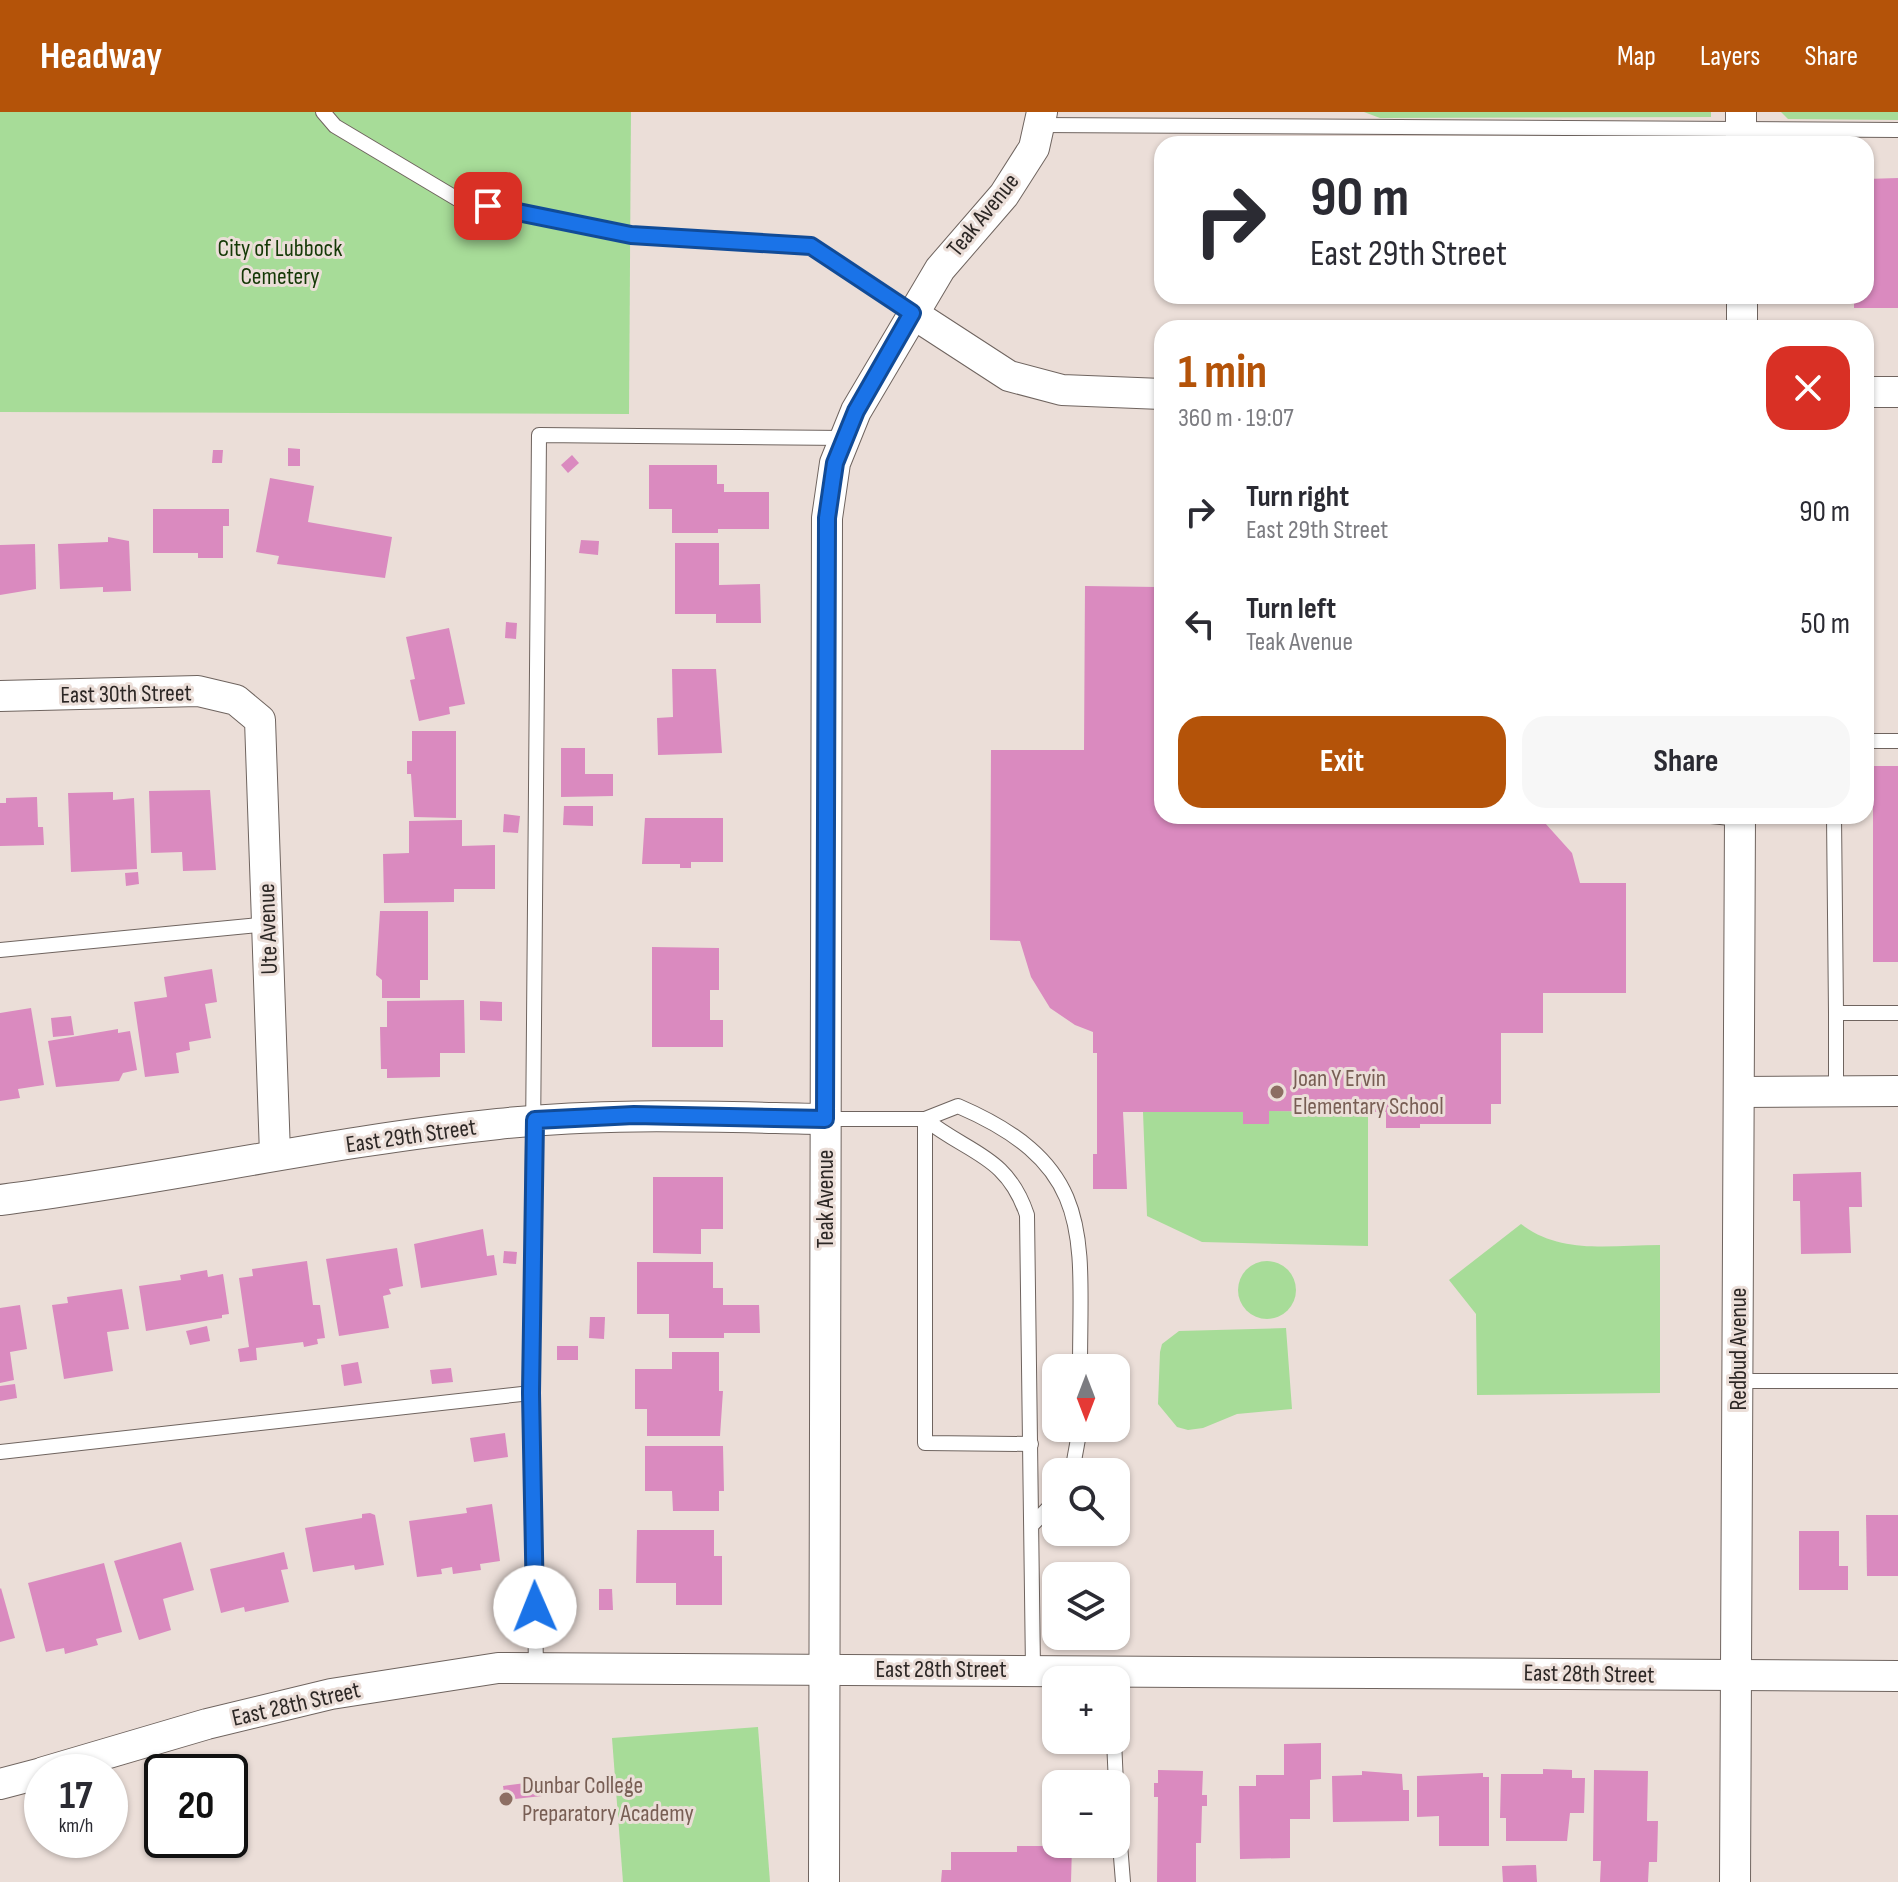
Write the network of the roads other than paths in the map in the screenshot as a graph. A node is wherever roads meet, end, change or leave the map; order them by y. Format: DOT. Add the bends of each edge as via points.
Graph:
graph roads {
  1 [pos="323,112"];
  2 [pos="1040,119"];
  3 [pos="1308,119"];
  4 [pos="1741,128"];
  5 [pos="1898,130"];
  6 [pos="912,313"];
  7 [pos="1874,392"];
  8 [pos="1898,392"];
  9 [pos="1154,394"];
  10 [pos="845,438"];
  11 [pos="0,696"];
  12 [pos="248,710"];
  13 [pos="1874,741"];
  14 [pos="1898,741"];
  15 [pos="1730,824"];
  16 [pos="1834,824"];
  17 [pos="268,924"];
  18 [pos="0,950"];
  19 [pos="1836,1013"];
  20 [pos="1898,1013"];
  21 [pos="1836,1091"];
  22 [pos="1898,1091"];
  23 [pos="1740,1092"];
  24 [pos="825,1119"];
  25 [pos="925,1119"];
  26 [pos="535,1120"];
  27 [pos="275,1154"];
  28 [pos="0,1200"];
  29 [pos="1080,1354"];
  30 [pos="1738,1381"];
  31 [pos="1898,1381"];
  32 [pos="531,1393"];
  33 [pos="1031,1444"];
  34 [pos="0,1452"];
  35 [pos="1042,1515"];
  36 [pos="1032,1525"];
  37 [pos="536,1668"];
  38 [pos="824,1668"];
  39 [pos="1033,1669"];
  40 [pos="1042,1670"];
  41 [pos="1130,1675"];
  42 [pos="1737,1676"];
  43 [pos="1898,1676"];
  44 [pos="104,1754"];
  45 [pos="24,1777"];
  46 [pos="0,1784"];
  47 [pos="1121,1858"];
  48 [pos="824,1882"];
  49 [pos="1123,1882"];
  50 [pos="1735,1882"];
  1 -- 6 [label="lane" via="335,126 459,200 631,235 811,246"];
  2 -- 3 [label="lane"];
  2 -- 6 [label="street, Teak Avenue" via="1034,148 1004,195 940,269"];
  3 -- 4 [label="lane"];
  4 -- 5 [label="lane"];
  6 -- 9 [label="street" via="1009,376 1062,390"];
  6 -- 10 [label="street, Teak Avenue"];
  7 -- 8 [label="street"];
  10 -- 24 [label="street, Teak Avenue" via="835,463 827,518"];
  10 -- 26 [label="lane" via="539,435"];
  11 -- 12 [label="street, East 30th Street" via="198,691 236,700"];
  12 -- 17 [label="street, Ute Avenue" via="260,720"];
  13 -- 14 [label="lane"];
  15 -- 23 [label="street, Redbud Avenue"];
  16 -- 19 [label="lane"];
  17 -- 18 [label="lane"];
  17 -- 27 [label="street, Ute Avenue"];
  19 -- 20 [label="lane"];
  19 -- 21 [label="lane"];
  21 -- 22 [label="street"];
  21 -- 23 [label="street"];
  23 -- 30 [label="street, Redbud Avenue"];
  24 -- 25 [label="lane"];
  24 -- 26 [label="street, East 29th Street" via="634,1115"];
  24 -- 38 [label="street, Teak Avenue"];
  25 -- 29 [label="lane" via="958,1106 973,1112 1002,1125 1056,1175 1071,1205 1077,1238"];
  25 -- 33 [label="lane" via="1004,1171 1027,1215"];
  25 -- 33 [label="lane" via="925,1443"];
  26 -- 27 [label="street, East 29th Street"];
  26 -- 32 [label="lane"];
  27 -- 28 [label="street, East 29th Street"];
  30 -- 31 [label="lane"];
  30 -- 42 [label="street, Redbud Avenue"];
  32 -- 34 [label="lane"];
  32 -- 37 [label="lane"];
  33 -- 36 [label="lane"];
  35 -- 36 [label="lane"];
  36 -- 39 [label="lane"];
  37 -- 38 [label="street, East 28th Street"];
  37 -- 44 [label="street, East 28th Street" via="484,1670 331,1694"];
  38 -- 39 [label="street, East 28th Street"];
  38 -- 48 [label="street, Teak Avenue"];
  39 -- 40 [label="street, East 28th Street"];
  41 -- 42 [label="street, East 28th Street"];
  42 -- 43 [label="street, East 28th Street"];
  42 -- 50 [label="street, Redbud Avenue"];
  45 -- 46 [label="street, East 28th Street"];
  47 -- 49 [label="lane"];
}
